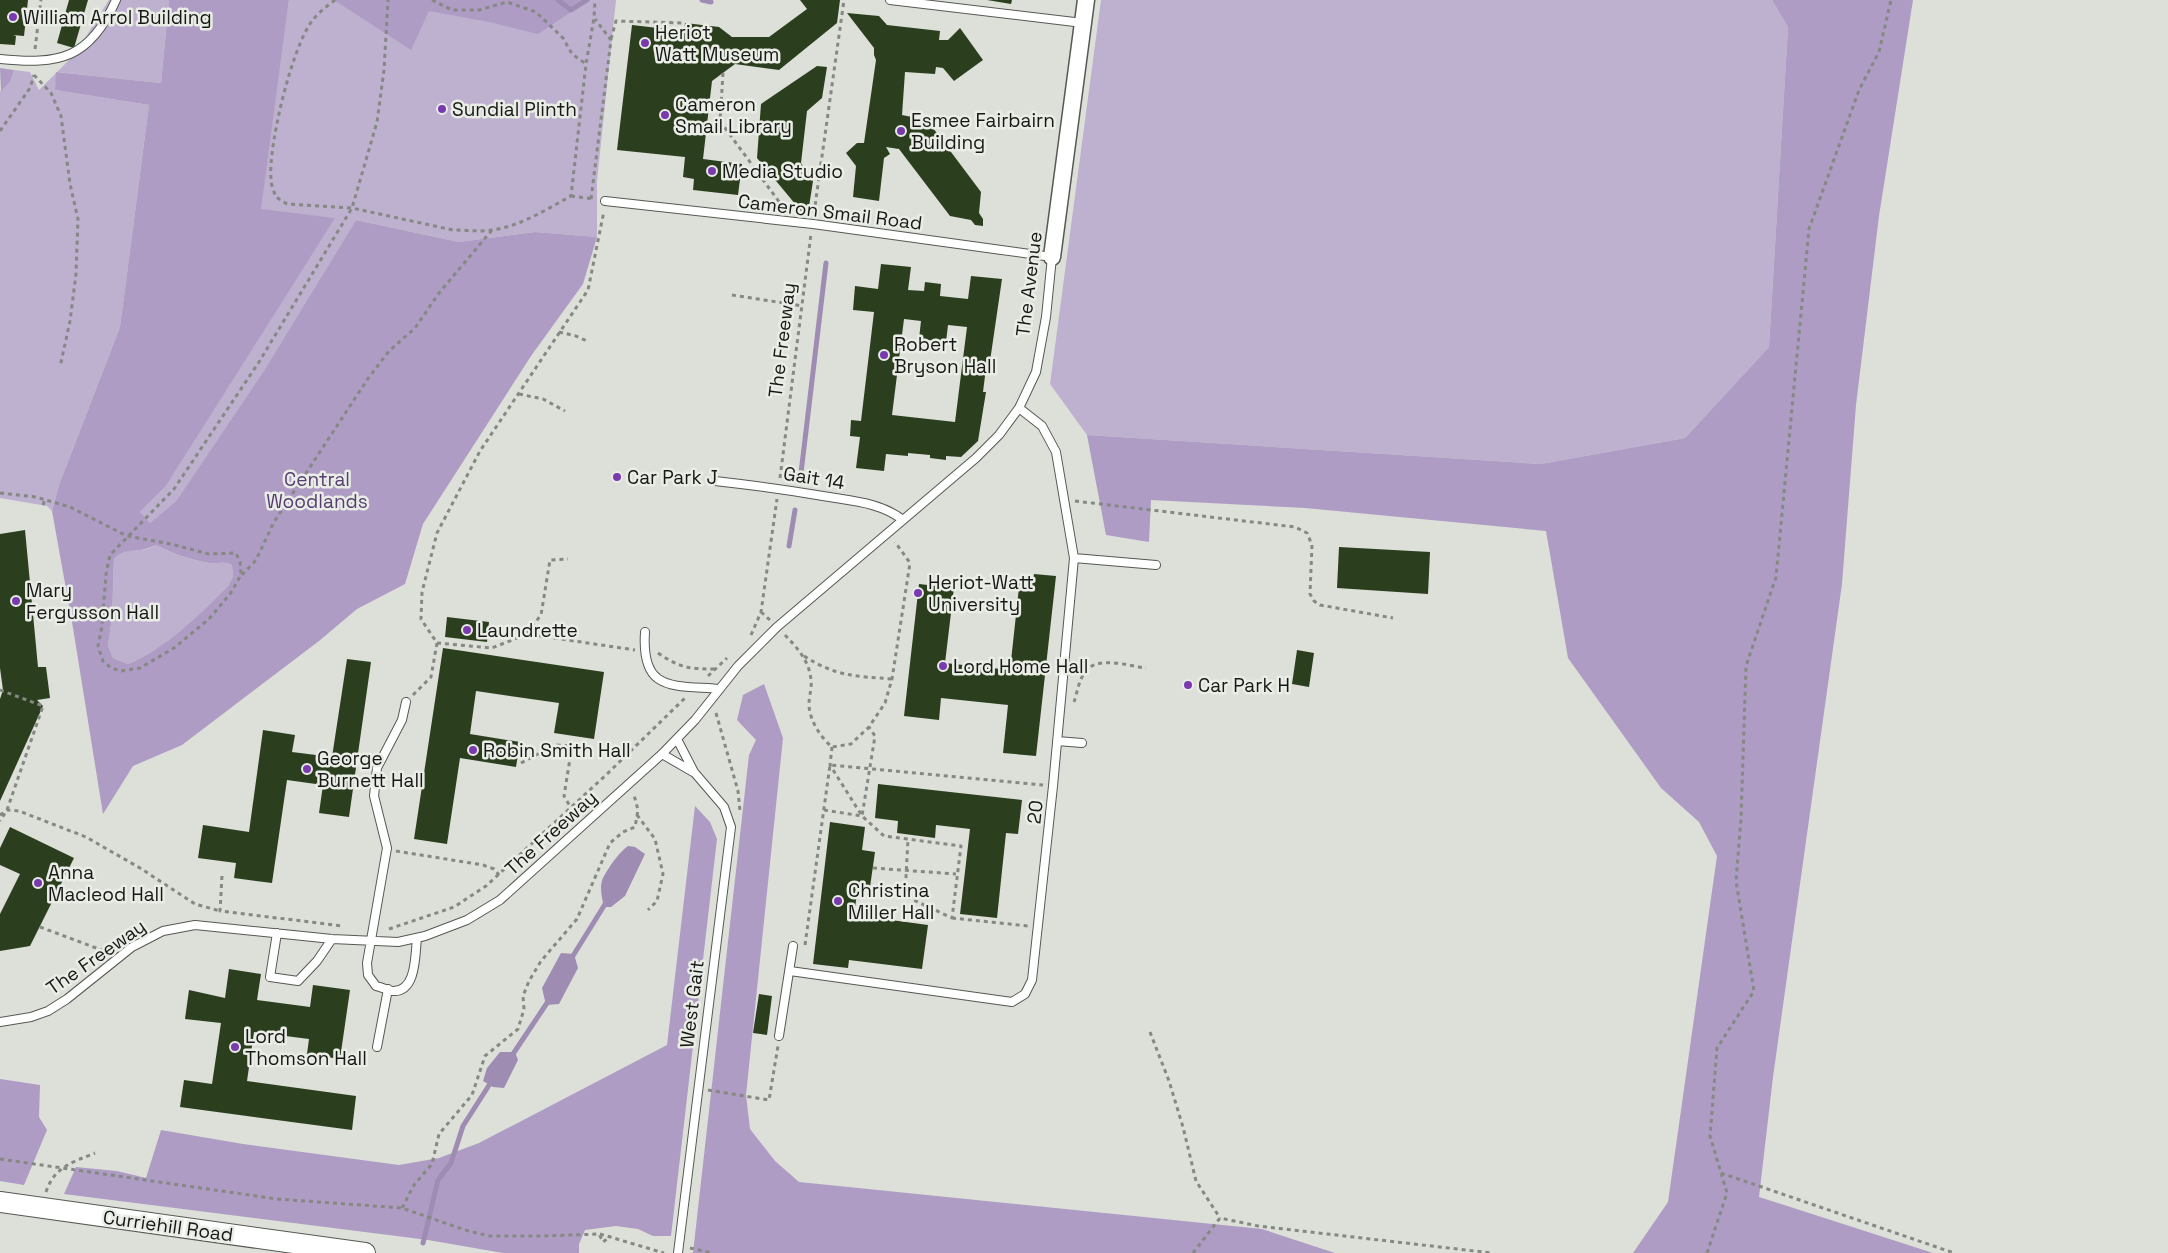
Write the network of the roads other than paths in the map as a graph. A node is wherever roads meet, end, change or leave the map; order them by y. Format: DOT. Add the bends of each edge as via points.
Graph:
graph roads {
  1 [pos="116,0"];
  2 [pos="890,0"];
  3 [pos="1086,0"];
  4 [pos="1083,23"];
  5 [pos="0,58"];
  6 [pos="605,201"];
  7 [pos="1052,257"];
  8 [pos="1019,408"];
  9 [pos="715,481"];
  10 [pos="903,520"];
  11 [pos="1074,558"];
  12 [pos="1156,565"];
  13 [pos="645,632"];
  14 [pos="719,689"];
  15 [pos="406,702"];
  16 [pos="676,739"];
  17 [pos="1057,741"];
  18 [pos="1082,743"];
  19 [pos="662,754"];
  20 [pos="694,772"];
  21 [pos="277,933"];
  22 [pos="417,938"];
  23 [pos="332,939"];
  24 [pos="370,942"];
  25 [pos="793,946"];
  26 [pos="790,971"];
  27 [pos="388,989"];
  28 [pos="0,1022"];
  29 [pos="779,1036"];
  30 [pos="378,1047"];
  31 [pos="0,1202"];
  32 [pos="365,1253"];
  33 [pos="678,1253"];
  1 -- 5 [label="lane" via="94,39 65,58 34,62"];
  2 -- 4 [label="lane"];
  3 -- 4 [label="street, The Avenue"];
  4 -- 7 [label="street, The Avenue"];
  6 -- 7 [label="lane, Cameron Smail Road" via="813,224"];
  7 -- 8 [label="lane, The Avenue" via="1042,345 1036,372"];
  8 -- 10 [label="lane, The Avenue" via="976,458"];
  8 -- 11 [label="lane, 20" via="1042,426 1056,452"];
  9 -- 10 [label="lane, Gait 14" via="875,505 892,511"];
  10 -- 14 [label="lane" via="777,626"];
  11 -- 12 [label="lane"];
  11 -- 17 [label="lane, 20"];
  13 -- 14 [label="lane" via="644,652 653,676 663,682"];
  14 -- 16 [label="lane, The Freeway"];
  15 -- 24 [label="lane" via="402,720 376,768 374,796 387,848"];
  16 -- 19 [label="lane, The Freeway"];
  16 -- 20 [label="lane, West Gait"];
  17 -- 18 [label="lane"];
  17 -- 26 [label="lane, 20" via="1039,927 1032,980 1025,994 1012,1002"];
  19 -- 20 [label="lane, West Gait"];
  19 -- 22 [label="lane, The Freeway" via="500,900 467,920"];
  20 -- 33 [label="lane, West Gait" via="724,807 731,827"];
  21 -- 23 [label="lane, The Freeway"];
  21 -- 23 [label="lane" via="270,977 298,981 318,961"];
  21 -- 28 [label="lane, The Freeway" via="195,925 163,931 145,938 48,1011"];
  22 -- 24 [label="lane, The Freeway"];
  22 -- 27 [label="lane" via="410,981 404,987 393,991"];
  23 -- 24 [label="lane, The Freeway"];
  24 -- 27 [label="lane" via="368,975 376,986"];
  25 -- 26 [label="lane"];
  26 -- 29 [label="lane"];
  27 -- 30 [label="lane"];
  31 -- 32 [label="street, Curriehill Road"];
}
